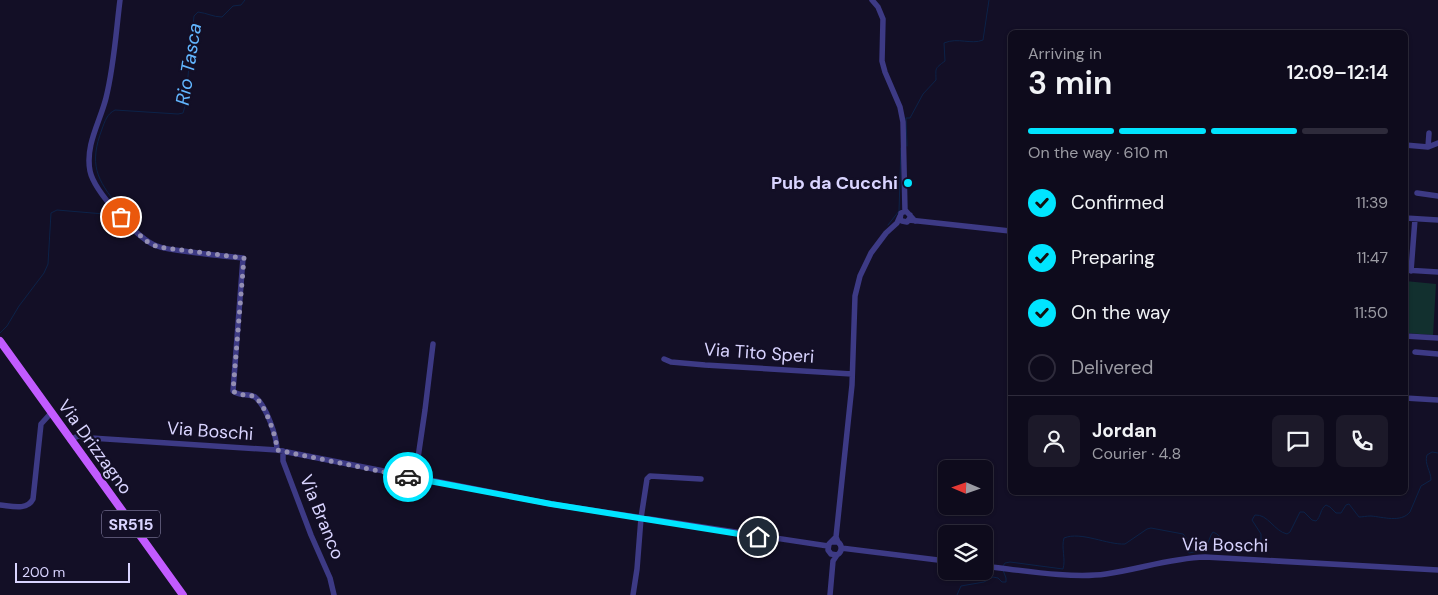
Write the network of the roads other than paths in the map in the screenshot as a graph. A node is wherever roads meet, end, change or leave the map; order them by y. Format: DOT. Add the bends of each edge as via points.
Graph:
graph roads {
  1 [pos="120,0"];
  2 [pos="872,0"];
  3 [pos="1429,133"];
  4 [pos="1438,143"];
  5 [pos="1408,145"];
  6 [pos="1428,147"];
  7 [pos="1417,193"];
  8 [pos="1438,196"];
  9 [pos="907,217"];
  10 [pos="1408,218"];
  11 [pos="1415,219"];
  12 [pos="1438,220"];
  13 [pos="1008,231"];
  14 [pos="1408,271"];
  15 [pos="1438,272"];
  16 [pos="1408,336"];
  17 [pos="1438,338"];
  18 [pos="0,341"];
  19 [pos="433,344"];
  20 [pos="1415,352"];
  21 [pos="1438,354"];
  22 [pos="664,359"];
  23 [pos="852,374"];
  24 [pos="1408,398"];
  25 [pos="1438,400"];
  26 [pos="51,413"];
  27 [pos="62,428"];
  28 [pos="78,436"];
  29 [pos="88,439"];
  30 [pos="70,440"];
  31 [pos="280,451"];
  32 [pos="79,452"];
  33 [pos="415,478"];
  34 [pos="701,479"];
  35 [pos="0,505"];
  36 [pos="641,518"];
  37 [pos="835,543"];
  38 [pos="834,554"];
  39 [pos="938,560"];
  40 [pos="993,567"];
  41 [pos="1438,570"];
  42 [pos="183,595"];
  43 [pos="334,595"];
  44 [pos="633,595"];
  45 [pos="830,595"];
  1 -- 31 [label="street, Via Branco" via="106,100 92,140 90,172 95,185 115,210 146,241 158,247 244,258 233,391 256,398 266,410"];
  2 -- 9 [label="street" via="883,19 882,61 903,122"];
  3 -- 6 [label="street"];
  4 -- 6 [label="street"];
  5 -- 6 [label="street"];
  7 -- 8 [label="street"];
  9 -- 13 [label="street"];
  9 -- 23 [label="street" via="886,233 871,252 860,276 855,296"];
  10 -- 11 [label="street"];
  11 -- 12 [label="street"];
  11 -- 14 [label="street"];
  14 -- 15 [label="street"];
  16 -- 17 [label="street"];
  18 -- 26 [label="main road, Via Drizzagno / SR515"];
  19 -- 33 [label="street"];
  20 -- 21 [label="street"];
  22 -- 23 [label="street, Via Tito Speri" via="670,362"];
  23 -- 37 [label="street"];
  24 -- 25 [label="street"];
  26 -- 27 [label="main road, Via Drizzagno / SR515"];
  26 -- 35 [label="street" via="41,424 31,503 23,507"];
  27 -- 28 [label="street, Via Boschi"];
  27 -- 30 [label="main road, Via Drizzagno / SR515"];
  28 -- 29 [label="street, Via Boschi"];
  28 -- 30 [label="street"];
  29 -- 30 [label="street, Via Boschi"];
  29 -- 31 [label="street, Via Boschi"];
  29 -- 32 [label="street" via="81,444"];
  30 -- 32 [label="main road, Via Drizzagno / SR515"];
  31 -- 33 [label="street, Via Boschi"];
  31 -- 43 [label="street, Via Branco"];
  32 -- 42 [label="main road, Via Drizzagno / SR515"];
  33 -- 36 [label="street, Via Boschi"];
  34 -- 36 [label="street" via="650,476 645,486"];
  36 -- 37 [label="street, Via Boschi"];
  36 -- 44 [label="street"];
  37 -- 38 [label="street"];
  37 -- 38 [label="street"];
  37 -- 39 [label="street, Via Boschi"];
  38 -- 45 [label="street"];
  40 -- 41 [label="street, Via Boschi" via="1084,576 1173,559 1205,557"];
}
